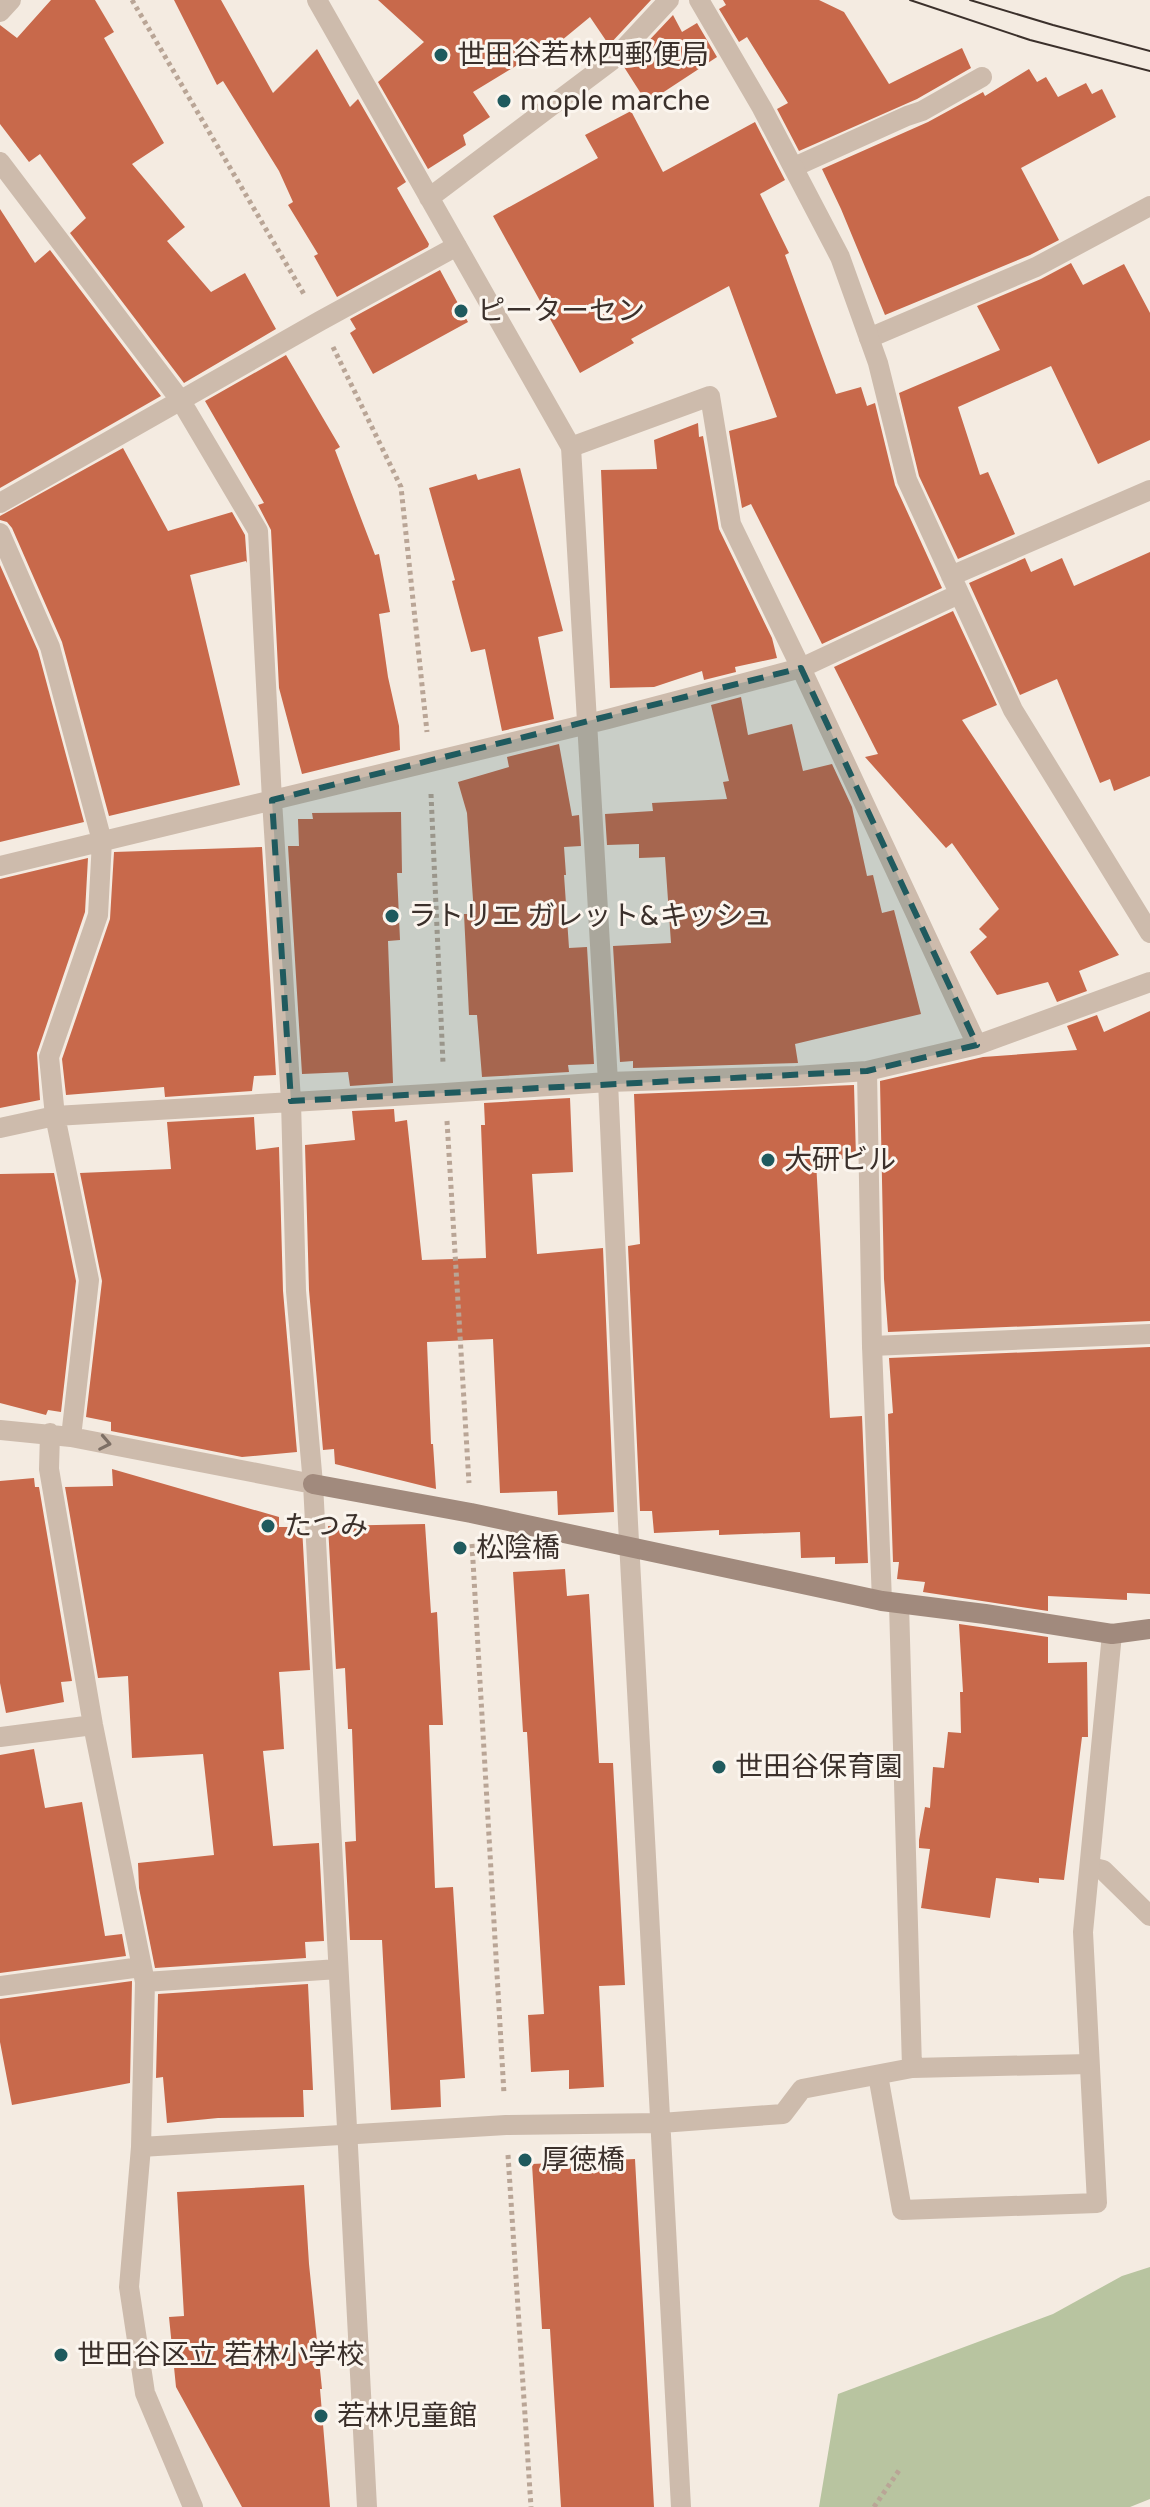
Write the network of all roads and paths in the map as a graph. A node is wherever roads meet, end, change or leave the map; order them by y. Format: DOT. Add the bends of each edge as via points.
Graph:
graph roads {
  1 [pos="11,0"];
  2 [pos="132,0"];
  3 [pos="317,0"];
  4 [pos="669,0"];
  5 [pos="699,0"];
  6 [pos="0,12"];
  7 [pos="982,77"];
  8 [pos="0,162"];
  9 [pos="794,167"];
  10 [pos="429,198"];
  11 [pos="1150,206"];
  12 [pos="457,246"];
  13 [pos="320,321"];
  14 [pos="869,338"];
  15 [pos="181,401"];
  16 [pos="571,447"];
  17 [pos="1150,490"];
  18 [pos="0,503"];
  19 [pos="0,533"];
  20 [pos="955,585"];
  21 [pos="801,668"];
  22 [pos="588,723"];
  23 [pos="430,760"];
  24 [pos="272,800"];
  25 [pos="102,841"];
  26 [pos="0,866"];
  27 [pos="1150,933"];
  28 [pos="1150,982"];
  29 [pos="977,1045"];
  30 [pos="867,1071"];
  31 [pos="608,1082"];
  32 [pos="445,1093"];
  33 [pos="291,1101"];
  34 [pos="55,1116"];
  35 [pos="0,1128"];
  36 [pos="1150,1334"];
  37 [pos="872,1346"];
  38 [pos="0,1430"];
  39 [pos="50,1433"];
  40 [pos="71,1437"];
  41 [pos="313,1484"];
  42 [pos="471,1513"];
  43 [pos="629,1548"];
  44 [pos="890,1602"];
  45 [pos="1150,1629"];
  46 [pos="1112,1634"];
  47 [pos="93,1725"];
  48 [pos="0,1737"];
  49 [pos="1090,1867"];
  50 [pos="1150,1916"];
  51 [pos="338,1969"];
  52 [pos="143,1975"];
  53 [pos="0,1986"];
  54 [pos="1089,2064"];
  55 [pos="912,2068"];
  56 [pos="878,2075"];
  57 [pos="661,2123"];
  58 [pos="506,2125"];
  59 [pos="346,2135"];
  60 [pos="141,2147"];
  61 [pos="900,2469"];
  62 [pos="193,2507"];
  63 [pos="367,2507"];
  64 [pos="531,2507"];
  65 [pos="681,2507"];
  66 [pos="874,2507"];
  1 -- 6 [label="street"];
  2 -- 13 [label="path"];
  3 -- 10 [label="street"];
  4 -- 10 [label="street" via="615,58"];
  5 -- 9 [label="street"];
  7 -- 9 [label="street" via="922,111"];
  8 -- 15 [label="street"];
  9 -- 14 [label="street" via="840,257"];
  10 -- 12 [label="street"];
  11 -- 14 [label="street" via="1036,267"];
  12 -- 13 [label="street"];
  12 -- 16 [label="street"];
  13 -- 15 [label="street"];
  13 -- 23 [label="path" via="401,487"];
  14 -- 20 [label="street" via="907,480"];
  15 -- 18 [label="street"];
  15 -- 24 [label="street" via="258,531"];
  16 -- 21 [label="street" via="710,396 731,524"];
  16 -- 22 [label="street"];
  17 -- 20 [label="street"];
  19 -- 25 [label="street" via="50,647"];
  20 -- 21 [label="street"];
  20 -- 27 [label="street" via="1013,710"];
  21 -- 22 [label="street"];
  21 -- 29 [label="street"];
  22 -- 23 [label="street"];
  22 -- 31 [label="street"];
  23 -- 24 [label="street"];
  23 -- 32 [label="path"];
  24 -- 25 [label="street"];
  24 -- 33 [label="street"];
  25 -- 26 [label="street"];
  25 -- 34 [label="street" via="98,915 49,1057"];
  28 -- 29 [label="street"];
  29 -- 30 [label="street"];
  30 -- 31 [label="street"];
  30 -- 37 [label="street"];
  31 -- 32 [label="street"];
  31 -- 43 [label="street"];
  32 -- 33 [label="street"];
  32 -- 42 [label="path"];
  33 -- 34 [label="street"];
  33 -- 41 [label="street" via="296,1291"];
  34 -- 35 [label="street"];
  34 -- 40 [label="street" via="89,1280"];
  36 -- 37 [label="street"];
  37 -- 44 [label="street"];
  38 -- 39 [label="street"];
  39 -- 40 [label="street"];
  39 -- 47 [label="street" via="49,1469"];
  40 -- 41 [label="street, one-way"];
  41 -- 42 [label="street"];
  41 -- 51 [label="street"];
  42 -- 43 [label="street"];
  42 -- 58 [label="path"];
  43 -- 44 [label="street"];
  43 -- 57 [label="street"];
  44 -- 46 [label="street"];
  44 -- 55 [label="street"];
  45 -- 46 [label="street"];
  46 -- 49 [label="street"];
  47 -- 48 [label="street"];
  47 -- 52 [label="street"];
  49 -- 50 [label="street" via="1103,1870"];
  49 -- 54 [label="street" via="1083,1932"];
  51 -- 52 [label="street"];
  51 -- 59 [label="street"];
  52 -- 53 [label="street"];
  52 -- 60 [label="street"];
  54 -- 55 [label="street"];
  54 -- 56 [label="street" via="1097,2203 902,2210"];
  55 -- 56 [label="street"];
  56 -- 57 [label="street" via="802,2089 783,2114"];
  57 -- 58 [label="street"];
  57 -- 65 [label="street"];
  58 -- 59 [label="street"];
  58 -- 64 [label="path"];
  59 -- 60 [label="street"];
  59 -- 63 [label="street"];
  60 -- 62 [label="street" via="129,2287 145,2393"];
  61 -- 66 [label="path"];
}
